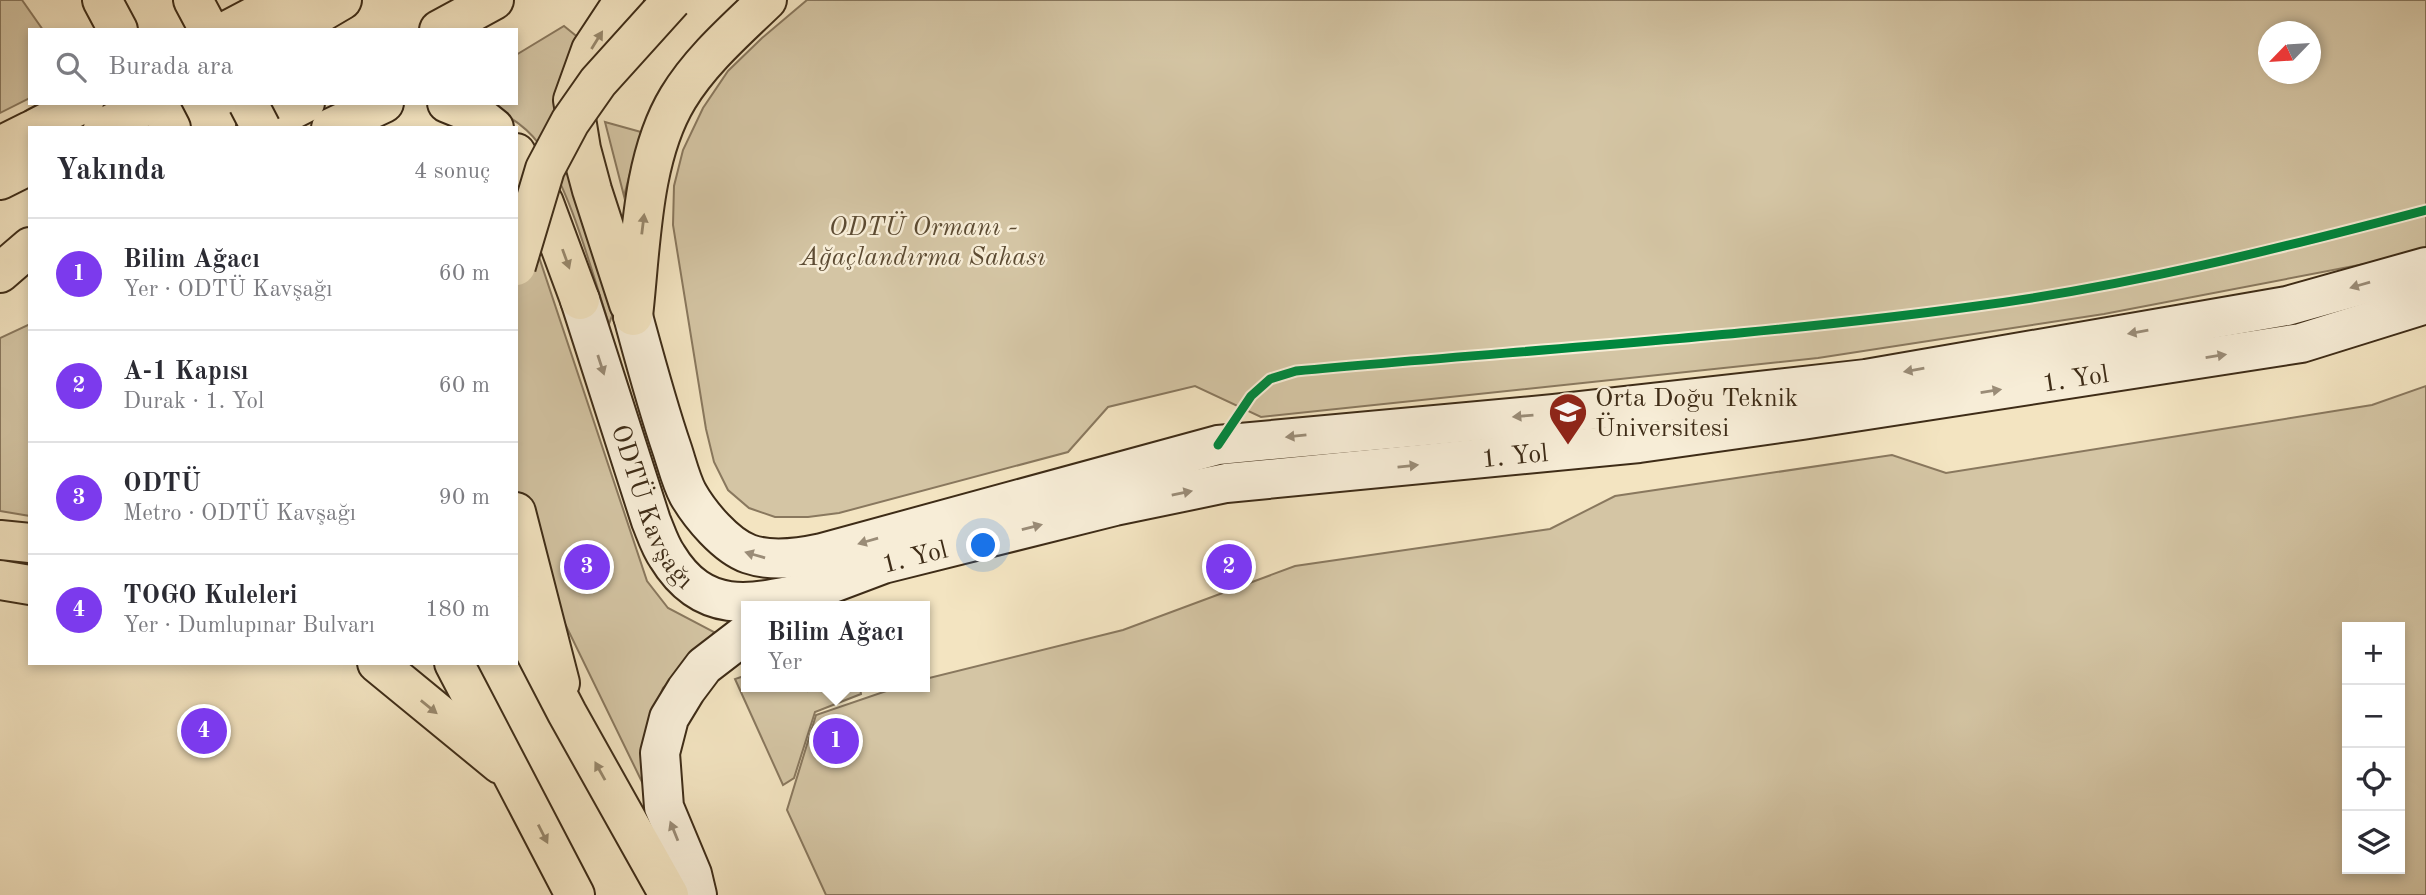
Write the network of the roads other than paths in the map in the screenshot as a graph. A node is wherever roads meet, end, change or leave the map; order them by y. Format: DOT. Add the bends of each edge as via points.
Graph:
graph roads {
  1 [pos="102,0"];
  2 [pos="341,0"];
  3 [pos="494,0"];
  4 [pos="624,0"];
  5 [pos="672,0"];
  6 [pos="767,0"];
  7 [pos="279,13"];
  8 [pos="207,17"];
  9 [pos="117,28"];
  10 [pos="443,28"];
  11 [pos="81,105"];
  12 [pos="147,105"];
  13 [pos="159,105"];
  14 [pos="249,105"];
  15 [pos="300,105"];
  16 [pos="380,105"];
  17 [pos="452,105"];
  18 [pos="40,126"];
  19 [pos="107,126"];
  20 [pos="170,126"];
  21 [pos="257,126"];
  22 [pos="262,126"];
  23 [pos="335,126"];
  24 [pos="492,126"];
  25 [pos="28,132"];
  26 [pos="0,146"];
  27 [pos="518,156"];
  28 [pos="28,166"];
  29 [pos="0,180"];
  30 [pos="28,248"];
  31 [pos="28,249"];
  32 [pos="518,259"];
  33 [pos="0,261"];
  34 [pos="2426,267"];
  35 [pos="0,273"];
  36 [pos="2426,304"];
  37 [pos="633,316"];
  38 [pos="1764,408"];
  39 [pos="1110,491"];
  40 [pos="518,520"];
  41 [pos="0,540"];
  42 [pos="28,543"];
  43 [pos="808,577"];
  44 [pos="0,580"];
  45 [pos="28,585"];
  46 [pos="769,601"];
  47 [pos="741,604"];
  48 [pos="518,619"];
  49 [pos="741,638"];
  50 [pos="379,665"];
  51 [pos="455,665"];
  52 [pos="567,713"];
  53 [pos="512,773"];
  54 [pos="575,895"];
  55 [pos="669,895"];
  56 [pos="697,895"];
  1 -- 9 [label="main road"];
  2 -- 7 [label="main road" via="300,2"];
  3 -- 10 [label="main road"];
  37 -- 4 [label="main road, one-way" via="592,190 573,100 591,50"];
  5 -- 32 [label="main road, bridge" via="598,82 570,122 545,169"];
  37 -- 6 [label="main road, one-way" via="646,197 657,145 677,99 704,63"];
  7 -- 8 [label="main road"];
  11 -- 18 [label="main road"];
  12 -- 19 [label="main road"];
  13 -- 20 [label="main road"];
  14 -- 21 [label="main road, bridge"];
  15 -- 22 [label="main road"];
  16 -- 23 [label="main road"];
  17 -- 24 [label="main road"];
  25 -- 26 [label="main road"];
  27 -- 47 [label="main road, ODTÜ Kavşağı, one-way" via="544,203 580,300 665,555 685,581 710,596"];
  28 -- 29 [label="main road"];
  30 -- 33 [label="main road"];
  31 -- 35 [label="main road"];
  34 -- 38 [label="main road, 1. Yol, one-way" via="2287,306 1866,379"];
  38 -- 36 [label="main road, 1. Yol, one-way" via="2301,343"];
  43 -- 37 [label="main road, ODTÜ Kavşağı, one-way" via="746,553 705,519 687,493"];
  38 -- 39 [label="main road, 1. Yol" via="1555,414 1218,444"];
  43 -- 39 [label="main road, 1. Yol, one-way" via="883,564"];
  39 -- 43 [label="main road, 1. Yol, one-way" via="1023,497"];
  40 -- 52 [label="main road"];
  41 -- 42 [label="main road"];
  46 -- 43 [label="main road, ODTÜ Kavşağı, one-way"];
  44 -- 45 [label="main road"];
  48 -- 52 [label="main road"];
  56 -- 49 [label="main road, one-way" via="664,807 660,753 669,718 685,690 704,666"];
  50 -- 53 [label="main road, one-way"];
  51 -- 53 [label="main road"];
  55 -- 52 [label="main road, one-way"];
  53 -- 54 [label="main road, one-way"];
}
